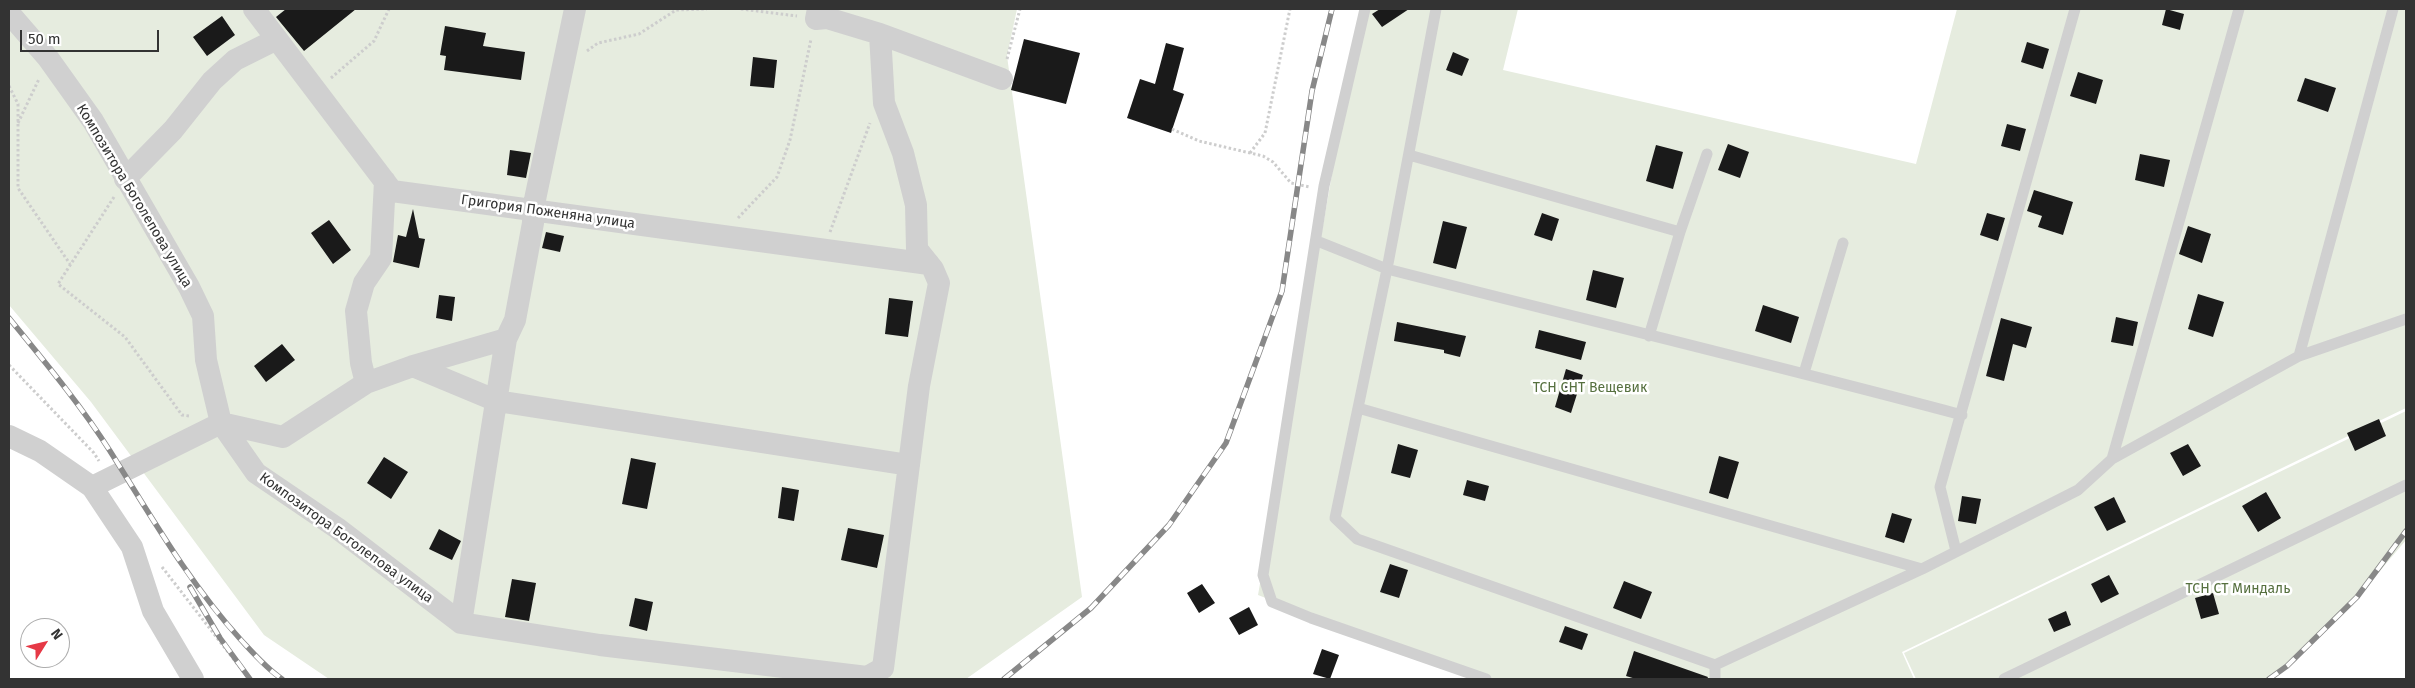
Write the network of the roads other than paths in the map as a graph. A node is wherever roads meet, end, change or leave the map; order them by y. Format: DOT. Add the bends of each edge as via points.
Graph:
graph roads {
  1 [pos="254,9"];
  2 [pos="575,9"];
  3 [pos="1364,9"];
  4 [pos="1436,9"];
  5 [pos="2075,9"];
  6 [pos="2239,9"];
  7 [pos="2393,9"];
  8 [pos="9,13"];
  9 [pos="817,14"];
  10 [pos="880,34"];
  11 [pos="277,39"];
  12 [pos="1002,79"];
  13 [pos="1706,154"];
  14 [pos="1410,155"];
  15 [pos="125,179"];
  16 [pos="385,181"];
  17 [pos="533,209"];
  18 [pos="1680,232"];
  19 [pos="1316,241"];
  20 [pos="1844,243"];
  21 [pos="930,264"];
  22 [pos="1387,268"];
  23 [pos="2406,319"];
  24 [pos="1649,336"];
  25 [pos="506,339"];
  26 [pos="2300,356"];
  27 [pos="413,366"];
  28 [pos="1804,373"];
  29 [pos="366,383"];
  30 [pos="497,401"];
  31 [pos="1358,408"];
  32 [pos="1962,415"];
  33 [pos="222,424"];
  34 [pos="9,436"];
  35 [pos="2112,459"];
  36 [pos="909,465"];
  37 [pos="2406,485"];
  38 [pos="92,486"];
  39 [pos="1956,551"];
  40 [pos="1922,569"];
  41 [pos="461,623"];
  42 [pos="1716,665"];
  43 [pos="193,679"];
  44 [pos="1486,679"];
  45 [pos="1715,679"];
  46 [pos="2004,679"];
  1 -- 11 [label="street, Григория Поженяна улица"];
  2 -- 17 [label="street"];
  3 -- 19 [label="lane" via="1324,186"];
  4 -- 14 [label="lane"];
  5 -- 32 [label="lane"];
  6 -- 35 [label="lane"];
  7 -- 26 [label="lane"];
  8 -- 15 [label="street, Композитора Боголепова улица" via="48,58 93,121"];
  9 -- 10 [label="street"];
  10 -- 12 [label="street"];
  10 -- 21 [label="street" via="884,103 903,153 916,204 917,249"];
  11 -- 15 [label="street" via="235,60 212,81 173,130"];
  11 -- 16 [label="street, Григория Поженяна улица"];
  13 -- 18 [label="lane"];
  14 -- 18 [label="lane"];
  14 -- 22 [label="lane"];
  15 -- 33 [label="street, Композитора Боголепова улица" via="204,316 206,360"];
  16 -- 17 [label="street, Григория Поженяна улица" via="392,191"];
  16 -- 29 [label="street" via="381,258 364,283 356,311"];
  17 -- 21 [label="street, Григория Поженяна улица"];
  17 -- 25 [label="street" via="515,320"];
  18 -- 24 [label="lane"];
  19 -- 22 [label="lane"];
  19 -- 44 [label="lane" via="1263,576 1272,602"];
  20 -- 28 [label="lane"];
  21 -- 36 [label="street" via="938,283 919,386"];
  22 -- 24 [label="lane"];
  22 -- 31 [label="lane"];
  23 -- 26 [label="lane"];
  24 -- 28 [label="lane"];
  25 -- 27 [label="street"];
  25 -- 30 [label="street"];
  26 -- 35 [label="lane"];
  27 -- 29 [label="street"];
  27 -- 30 [label="street"];
  28 -- 32 [label="lane"];
  29 -- 33 [label="street" via="283,437"];
  30 -- 36 [label="street"];
  30 -- 41 [label="street"];
  31 -- 40 [label="lane"];
  31 -- 42 [label="lane" via="1335,518 1358,539"];
  32 -- 39 [label="lane" via="1940,487"];
  33 -- 38 [label="street"];
  33 -- 41 [label="street, Композитора Боголепова улица" via="256,473 337,528"];
  34 -- 38 [label="street" via="40,451"];
  35 -- 39 [label="lane" via="2078,490"];
  36 -- 41 [label="street, Композитора Боголепова улица" via="884,668 867,677 600,645"];
  37 -- 46 [label="lane"];
  38 -- 43 [label="street" via="132,547 153,611"];
  39 -- 40 [label="lane"];
  40 -- 42 [label="lane"];
  42 -- 45 [label="lane"];
}
